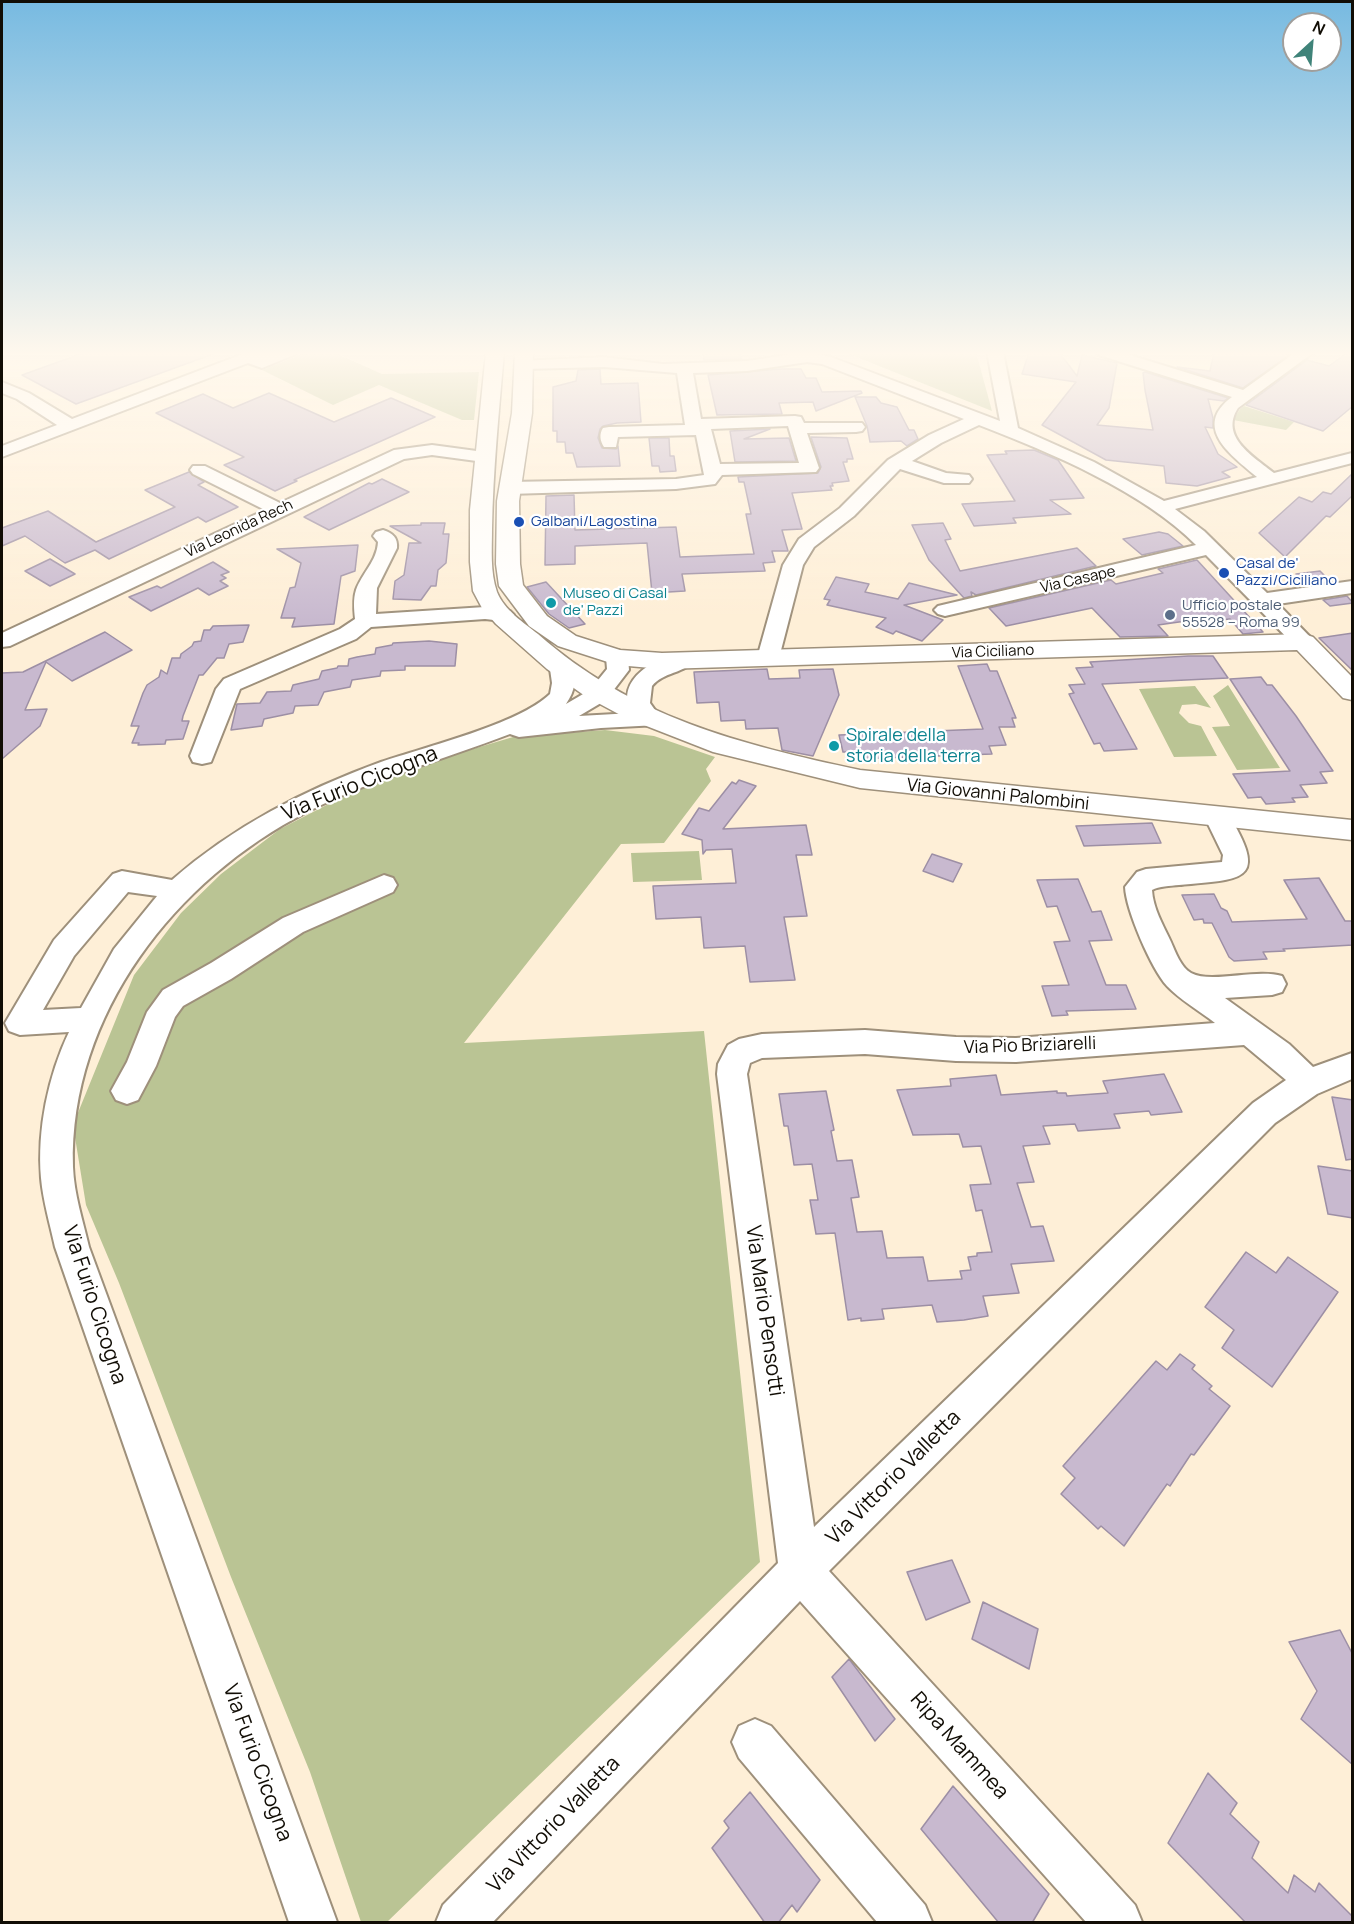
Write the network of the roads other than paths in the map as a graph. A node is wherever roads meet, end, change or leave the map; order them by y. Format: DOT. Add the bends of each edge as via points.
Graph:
graph roads {
  1 [pos="29,442"];
  2 [pos="486,442"];
  3 [pos="517,442"];
  4 [pos="702,442"];
  5 [pos="801,442"];
  6 [pos="931,442"];
  7 [pos="1034,442"];
  8 [pos="1229,442"];
  9 [pos="2,452"];
  10 [pos="484,457"];
  11 [pos="1353,458"];
  12 [pos="898,462"];
  13 [pos="199,470"];
  14 [pos="710,475"];
  15 [pos="963,479"];
  16 [pos="1271,479"];
  17 [pos="509,488"];
  18 [pos="1162,507"];
  19 [pos="279,510"];
  20 [pos="383,536"];
  21 [pos="1210,548"];
  22 [pos="1353,587"];
  23 [pos="1262,600"];
  24 [pos="945,610"];
  25 [pos="503,615"];
  26 [pos="366,621"];
  27 [pos="2,641"];
  28 [pos="1304,642"];
  29 [pos="768,658"];
  30 [pos="682,661"];
  31 [pos="561,669"];
  32 [pos="609,677"];
  33 [pos="1347,681"];
  34 [pos="650,720"];
  35 [pos="538,728"];
  36 [pos="484,735"];
  37 [pos="202,756"];
  38 [pos="1218,818"];
  39 [pos="1353,831"];
  40 [pos="384,885"];
  41 [pos="178,892"];
  42 [pos="1184,984"];
  43 [pos="1272,984"];
  44 [pos="90,1019"];
  45 [pos="1251,1032"];
  46 [pos="739,1054"];
  47 [pos="1353,1066"];
  48 [pos="1308,1082"];
  49 [pos="126,1091"];
  50 [pos="800,1570"];
  51 [pos="755,1742"];
  52 [pos="313,1923"];
  53 [pos="460,1923"];
  54 [pos="908,1923"];
  55 [pos="1118,1923"];
  1 -- 9 [label="street"];
  2 -- 10 [label="main road"];
  3 -- 17 [label="main road"];
  4 -- 14 [label="street"];
  5 -- 14 [label="street" via="810,468"];
  6 -- 12 [label="street"];
  7 -- 18 [label="street"];
  8 -- 16 [label="street"];
  10 -- 19 [label="street, Via Leonida Rech" via="432,450 405,452"];
  10 -- 25 [label="main road" via="482,573 488,599"];
  11 -- 16 [label="street"];
  12 -- 15 [label="street" via="944,478"];
  12 -- 29 [label="street" via="801,550 792,569"];
  13 -- 19 [label="street"];
  14 -- 17 [label="street" via="676,484"];
  16 -- 18 [label="street"];
  17 -- 32 [label="main road" via="508,564 517,596 538,621 579,646"];
  18 -- 21 [label="street"];
  19 -- 27 [label="street, Via Leonida Rech"];
  20 -- 26 [label="street" via="388,542 387,554 366,591"];
  21 -- 23 [label="street"];
  21 -- 24 [label="street, Via Casape"];
  22 -- 23 [label="street"];
  23 -- 28 [label="street"];
  25 -- 26 [label="street"];
  25 -- 31 [label="main road"];
  26 -- 37 [label="street" via="348,634 232,684"];
  28 -- 29 [label="main road, Via Ciciliano"];
  28 -- 33 [label="main road"];
  29 -- 30 [label="main road, Via Ciciliano"];
  30 -- 32 [label="main road, Via Ciciliano" via="647,661"];
  30 -- 34 [label="street" via="654,671 640,684 638,704"];
  31 -- 32 [label="main road"];
  31 -- 36 [label="street, Via Furio Cicogna" via="564,685 555,702"];
  32 -- 34 [label="main road, Via Giovanni Palombini"];
  32 -- 35 [label="street, Via Furio Cicogna" via="583,705"];
  34 -- 35 [label="street, Via Furio Cicogna"];
  34 -- 38 [label="main road, Via Giovanni Palombini" via="733,749 869,781"];
  35 -- 36 [label="street, Via Furio Cicogna"];
  36 -- 41 [label="street, Via Furio Cicogna" via="294,807 213,860"];
  38 -- 39 [label="main road, Via Giovanni Palombini"];
  38 -- 42 [label="street" via="1236,855 1235,867 1227,871 1150,877 1138,887 1139,900 1166,961"];
  40 -- 49 [label="street" via="293,925 173,998 162,1012 141,1066"];
  41 -- 44 [label="street, Via Furio Cicogna" via="121,961"];
  41 -- 44 [label="street" via="122,880 64,948 20,1023"];
  42 -- 43 [label="street"];
  42 -- 45 [label="street"];
  44 -- 52 [label="street, Via Furio Cicogna" via="76,1050 60,1112 57,1167 72,1248"];
  45 -- 46 [label="street, Via Pio Briziarelli" via="1016,1050 834,1042 762,1046"];
  45 -- 48 [label="street"];
  46 -- 50 [label="street, Via Mario Pensotti" via="732,1074"];
  47 -- 48 [label="street, Via Vittorio Valletta"];
  48 -- 50 [label="street, Via Vittorio Valletta" via="1264,1113"];
  50 -- 53 [label="street, Via Vittorio Valletta"];
  50 -- 55 [label="street, Ripa Mammea"];
  51 -- 54 [label="street"];
}
